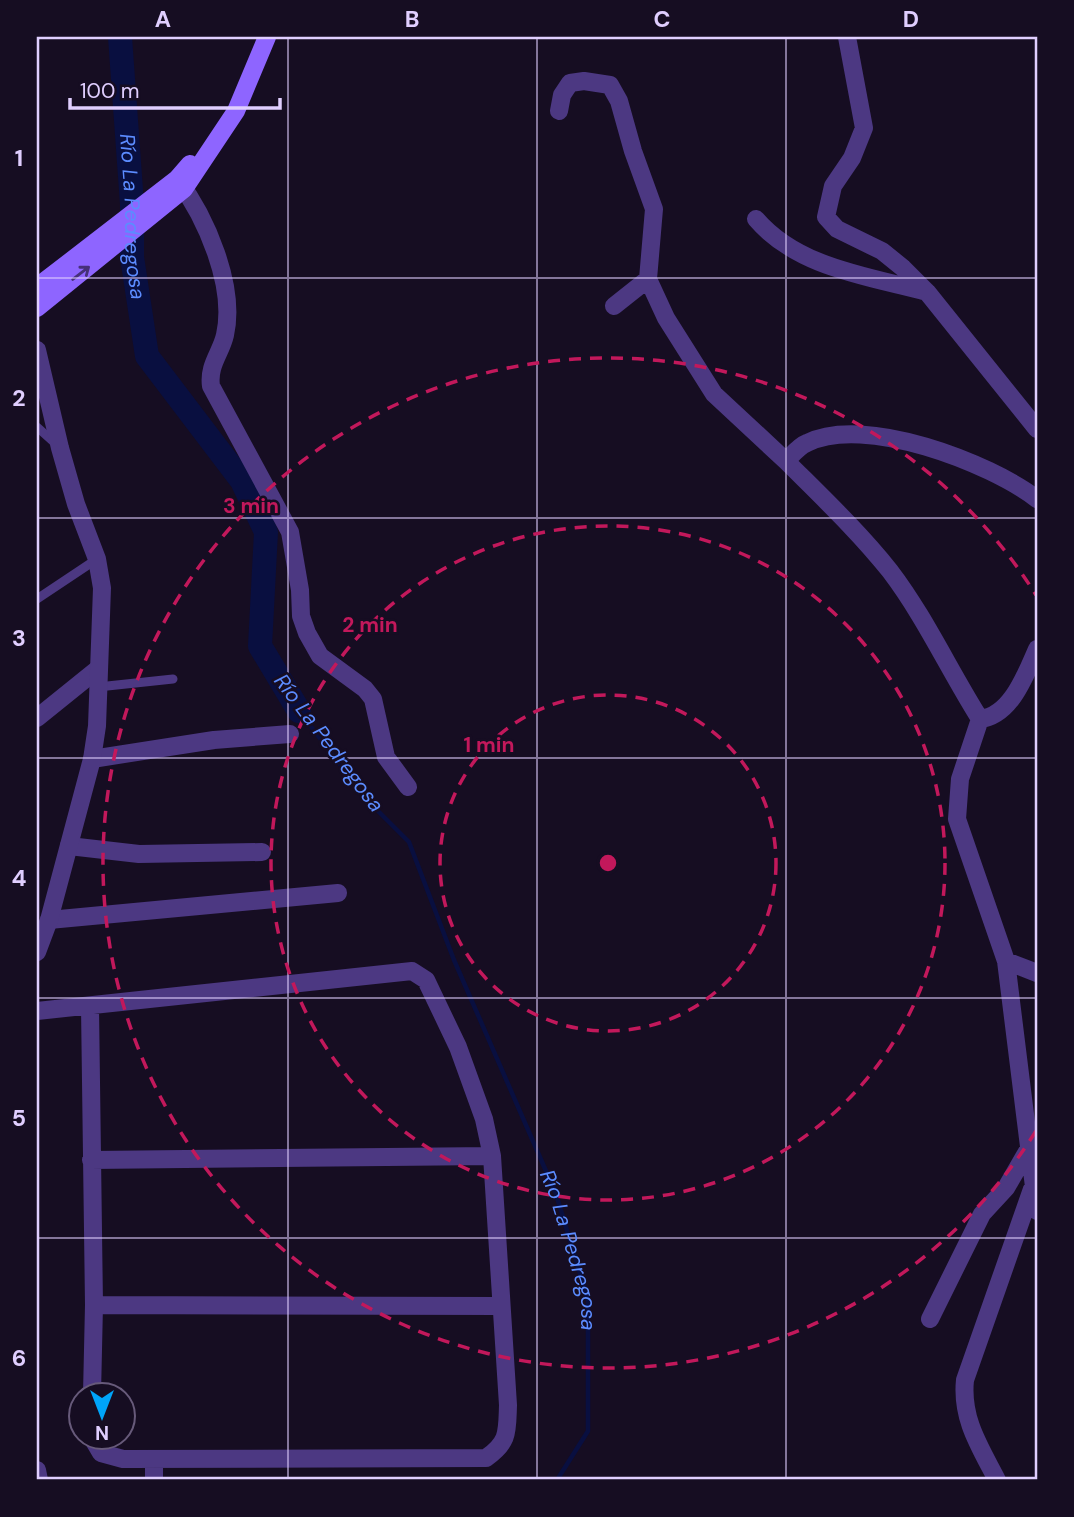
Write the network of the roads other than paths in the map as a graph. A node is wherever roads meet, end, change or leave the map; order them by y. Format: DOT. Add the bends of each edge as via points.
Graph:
graph roads {
  1 [pos="267,37"];
  2 [pos="847,37"];
  3 [pos="559,111"];
  4 [pos="181,184"];
  5 [pos="135,218"];
  6 [pos="756,219"];
  7 [pos="648,279"];
  8 [pos="37,287"];
  9 [pos="927,292"];
  10 [pos="614,306"];
  11 [pos="37,308"];
  12 [pos="37,351"];
  13 [pos="37,427"];
  14 [pos="1037,429"];
  15 [pos="60,447"];
  16 [pos="786,461"];
  17 [pos="1037,499"];
  18 [pos="97,559"];
  19 [pos="37,599"];
  20 [pos="1037,649"];
  21 [pos="99,668"];
  22 [pos="173,679"];
  23 [pos="98,687"];
  24 [pos="37,718"];
  25 [pos="980,719"];
  26 [pos="290,734"];
  27 [pos="92,759"];
  28 [pos="408,787"];
  29 [pos="69,846"];
  30 [pos="262,852"];
  31 [pos="338,892"];
  32 [pos="49,920"];
  33 [pos="37,952"];
  34 [pos="1006,961"];
  35 [pos="1037,973"];
  36 [pos="90,1007"];
  37 [pos="37,1011"];
  38 [pos="1028,1150"];
  39 [pos="492,1156"];
  40 [pos="91,1160"];
  41 [pos="1033,1186"];
  42 [pos="1037,1211"];
  43 [pos="94,1306"];
  44 [pos="502,1306"];
  45 [pos="930,1319"];
  46 [pos="92,1380"];
  47 [pos="99,1450"];
  48 [pos="154,1460"];
  49 [pos="37,1469"];
  50 [pos="39,1480"];
  51 [pos="154,1480"];
  52 [pos="997,1480"];
  1 -- 4 [label="main road" via="236,111"];
  2 -- 9 [label="street" via="864,128 834,186 826,217 837,229 882,251"];
  3 -- 7 [label="street" via="570,83 610,85 619,101 654,209"];
  4 -- 5 [label="main road"];
  4 -- 28 [label="street" via="199,210 218,255 228,310 225,336 211,367 211,386 290,532 307,633 320,656 373,699 386,757"];
  5 -- 8 [label="main road"];
  11 -- 5 [label="main road, one-way" via="126,239"];
  6 -- 9 [label="street" via="781,244 813,259 866,278"];
  7 -- 10 [label="street"];
  7 -- 16 [label="street" via="666,318 714,394"];
  9 -- 14 [label="street"];
  12 -- 15 [label="street"];
  13 -- 15 [label="lane"];
  15 -- 18 [label="street"];
  16 -- 17 [label="street" via="807,442 844,434 869,435 973,462 1014,481"];
  16 -- 25 [label="street" via="891,573"];
  18 -- 19 [label="lane"];
  18 -- 21 [label="street" via="102,588"];
  20 -- 25 [label="street" via="1006,706 993,718"];
  21 -- 23 [label="street"];
  21 -- 24 [label="street"];
  22 -- 23 [label="lane"];
  23 -- 27 [label="street"];
  25 -- 34 [label="street" via="960,779 957,819"];
  26 -- 27 [label="street" via="214,740"];
  27 -- 29 [label="street"];
  29 -- 30 [label="street" via="139,854"];
  29 -- 32 [label="street"];
  31 -- 32 [label="street"];
  32 -- 33 [label="street"];
  34 -- 35 [label="street"];
  34 -- 38 [label="street"];
  36 -- 37 [label="street"];
  36 -- 39 [label="street" via="412,971 426,980 458,1047"];
  36 -- 40 [label="street"];
  38 -- 41 [label="street"];
  38 -- 45 [label="street" via="1006,1188 982,1213"];
  39 -- 40 [label="street"];
  39 -- 44 [label="street"];
  40 -- 43 [label="street"];
  41 -- 42 [label="street"];
  41 -- 52 [label="street" via="965,1380 968,1426"];
  43 -- 44 [label="street"];
  43 -- 46 [label="street"];
  44 -- 48 [label="street" via="507,1431 502,1447 486,1458"];
  47 -- 48 [label="street" via="123,1459"];
  48 -- 51 [label="street"];
  49 -- 50 [label="street"];
}
